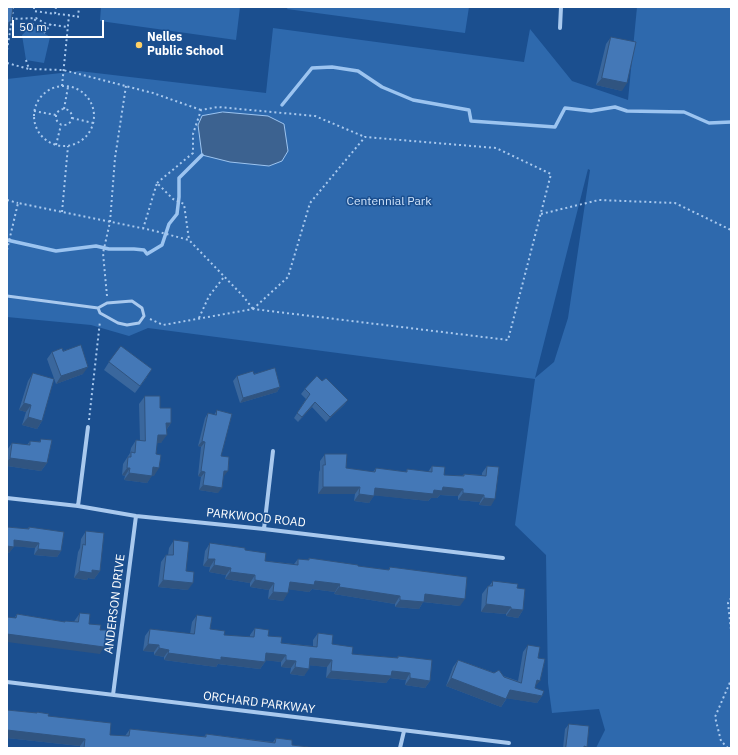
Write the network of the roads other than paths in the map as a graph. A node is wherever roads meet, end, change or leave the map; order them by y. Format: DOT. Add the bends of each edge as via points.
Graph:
graph roads {
  1 [pos="562,7"];
  2 [pos="560,28"];
  3 [pos="7,296"];
  4 [pos="98,308"];
  5 [pos="88,427"];
  6 [pos="273,451"];
  7 [pos="7,498"];
  8 [pos="78,506"];
  9 [pos="136,516"];
  10 [pos="264,529"];
  11 [pos="503,558"];
  12 [pos="7,682"];
  13 [pos="113,695"];
  14 [pos="404,731"];
  15 [pos="509,743"];
  16 [pos="400,748"];
  1 -- 2 [label="street"];
  3 -- 4 [label="lane"];
  4 -- 4 [label="lane" via="100,314 127,325 139,323 144,316 142,308 132,301 108,303"];
  5 -- 8 [label="street"];
  6 -- 10 [label="street"];
  7 -- 8 [label="street, PARKWOOD ROAD"];
  8 -- 9 [label="street, PARKWOOD ROAD"];
  9 -- 10 [label="street, PARKWOOD ROAD"];
  9 -- 13 [label="street, ANDERSON DRIVE"];
  10 -- 11 [label="street, PARKWOOD ROAD"];
  12 -- 13 [label="street, ORCHARD PARKWAY"];
  13 -- 14 [label="street, ORCHARD PARKWAY"];
  14 -- 15 [label="street, ORCHARD PARKWAY"];
  14 -- 16 [label="street"];
}
